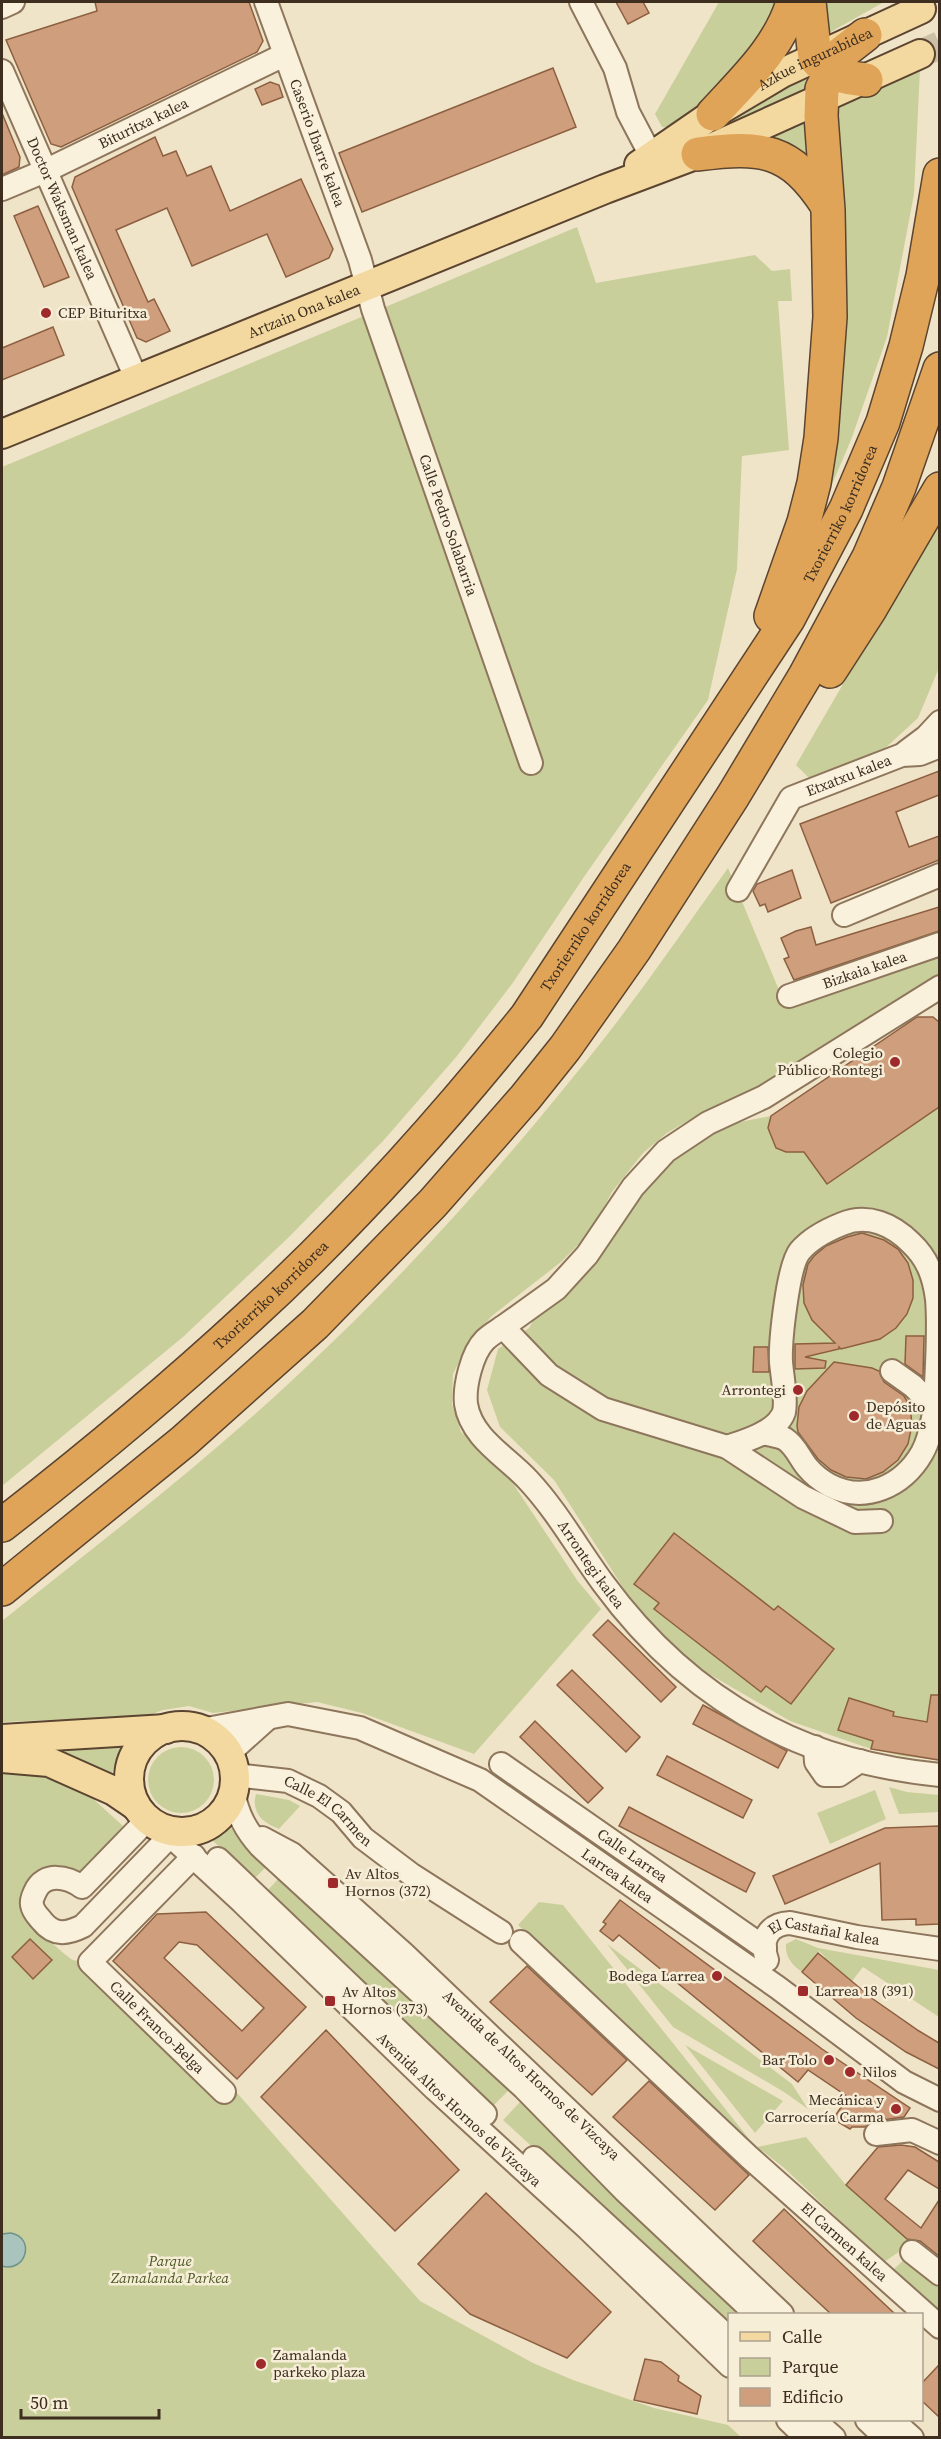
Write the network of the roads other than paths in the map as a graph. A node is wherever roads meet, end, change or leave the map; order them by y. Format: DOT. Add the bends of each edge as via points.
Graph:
graph roads {
  1 [pos="13,2"];
  2 [pos="266,2"];
  3 [pos="581,2"];
  4 [pos="794,2"];
  5 [pos="810,2"];
  6 [pos="2,7"];
  7 [pos="921,9"];
  8 [pos="865,35"];
  9 [pos="920,54"];
  10 [pos="284,55"];
  11 [pos="2,71"];
  12 [pos="866,80"];
  13 [pos="816,85"];
  14 [pos="712,114"];
  15 [pos="698,154"];
  16 [pos="655,163"];
  17 [pos="45,171"];
  18 [pos="939,175"];
  19 [pos="2,189"];
  20 [pos="827,205"];
  21 [pos="366,286"];
  22 [pos="939,369"];
  23 [pos="137,380"];
  24 [pos="2,434"];
  25 [pos="939,489"];
  26 [pos="730,708"];
  27 [pos="779,719"];
  28 [pos="939,722"];
  29 [pos="939,746"];
  30 [pos="902,755"];
  31 [pos="531,763"];
  32 [pos="939,875"];
  33 [pos="738,890"];
  34 [pos="844,915"];
  35 [pos="939,944"];
  36 [pos="939,987"];
  37 [pos="789,996"];
  38 [pos="503,1327"];
  39 [pos="892,1371"];
  40 [pos="934,1408"];
  41 [pos="784,1411"];
  42 [pos="763,1433"];
  43 [pos="728,1447"];
  44 [pos="798,1452"];
  45 [pos="881,1521"];
  46 [pos="2,1525"];
  47 [pos="2,1589"];
  48 [pos="268,1718"];
  49 [pos="166,1729"];
  50 [pos="201,1730"];
  51 [pos="2,1738"];
  52 [pos="2,1758"];
  53 [pos="501,1764"];
  54 [pos="232,1774"];
  55 [pos="939,1775"];
  56 [pos="244,1827"];
  57 [pos="165,1830"];
  58 [pos="501,1932"];
  59 [pos="521,1942"];
  60 [pos="765,1948"];
  61 [pos="939,1949"];
  62 [pos="777,1987"];
  63 [pos="224,2092"];
  64 [pos="939,2100"];
  65 [pos="876,2134"];
  66 [pos="939,2144"];
  67 [pos="912,2252"];
  68 [pos="939,2274"];
  69 [pos="755,2313"];
  70 [pos="781,2313"];
  71 [pos="939,2327"];
  72 [pos="728,2338"];
  73 [pos="728,2365"];
  74 [pos="789,2421"];
  75 [pos="815,2421"];
  76 [pos="868,2421"];
  77 [pos="893,2421"];
  78 [pos="807,2438"];
  79 [pos="834,2438"];
  80 [pos="886,2438"];
  81 [pos="912,2438"];
  1 -- 6 [label="street"];
  2 -- 10 [label="street, Caserio Ibarre kalea"];
  3 -- 16 [label="street" via="615,68 628,112"];
  4 -- 14 [label="highway" via="763,60"];
  5 -- 13 [label="highway"];
  7 -- 8 [label="main road, Azkue ingurabidea"];
  8 -- 13 [label="highway" via="838,56"];
  9 -- 12 [label="main road"];
  10 -- 17 [label="street, Bituritxa kalea"];
  10 -- 21 [label="street, Caserio Ibarre kalea" via="360,260"];
  11 -- 17 [label="street, Doctor Waksman kalea"];
  12 -- 13 [label="highway"];
  13 -- 14 [label="main road, Azkue ingurabidea" via="782,73"];
  13 -- 15 [label="main road, Artzain Ona kalea"];
  13 -- 20 [label="highway"];
  14 -- 16 [label="main road, Artzain Ona kalea"];
  15 -- 16 [label="main road, Artzain Ona kalea"];
  15 -- 20 [label="highway" via="739,149 782,158 801,170"];
  16 -- 21 [label="main road, Artzain Ona kalea" via="605,189"];
  17 -- 19 [label="street, Bituritxa kalea"];
  17 -- 23 [label="street, Doctor Waksman kalea"];
  18 -- 26 [label="highway, Txorierriko korridorea" via="906,346 883,422 831,539 788,619"];
  20 -- 26 [label="highway" via="830,316 814,483 776,604"];
  21 -- 23 [label="main road, Artzain Ona kalea"];
  21 -- 31 [label="street, Calle Pedro Solabarria"];
  22 -- 27 [label="highway" via="899,487 869,557"];
  23 -- 24 [label="main road, Artzain Ona kalea"];
  25 -- 27 [label="highway" via="825,679"];
  26 -- 46 [label="highway, Txorierriko korridorea" via="527,1016 448,1111 249,1317 145,1409"];
  27 -- 47 [label="highway" via="634,950 578,1031 433,1203 315,1324 184,1441"];
  28 -- 30 [label="street"];
  29 -- 30 [label="street, Etxatxu kalea" via="920,754"];
  30 -- 33 [label="street, Etxatxu kalea" via="790,798"];
  32 -- 34 [label="street"];
  35 -- 37 [label="street, Bizkaia kalea"];
  36 -- 38 [label="street, Arrontegi kalea" via="764,1097 708,1123 666,1151 633,1187 587,1255 556,1289"];
  38 -- 43 [label="street" via="549,1375 603,1409"];
  38 -- 55 [label="street, Arrontegi kalea" via="483,1341 466,1382 466,1405 471,1420 481,1436 529,1481 644,1635 695,1681 769,1728 815,1747 816,1762 825,1774 839,1775 860,1761"];
  39 -- 40 [label="street"];
  40 -- 41 [label="street" via="937,1320 933,1274 919,1251 898,1230 874,1220 850,1221 826,1230 799,1252 787,1295 783,1329"];
  40 -- 44 [label="street" via="928,1438 912,1468 872,1493 850,1493 829,1485 808,1469"];
  41 -- 42 [label="street"];
  41 -- 44 [label="street"];
  42 -- 43 [label="street"];
  42 -- 44 [label="street" via="785,1439"];
  43 -- 45 [label="street" via="803,1497 855,1522"];
  48 -- 50 [label="street, Larrea kalea"];
  48 -- 54 [label="street"];
  48 -- 62 [label="street, Larrea kalea" via="288,1714 360,1728 480,1780"];
  49 -- 50 [label="main road" via="184,1726"];
  49 -- 51 [label="main road"];
  49 -- 57 [label="main road" via="146,1741 132,1760 129,1776 130,1791"];
  50 -- 54 [label="main road" via="217,1739"];
  52 -- 57 [label="main road" via="49,1762 114,1791"];
  53 -- 60 [label="street, Calle Larrea"];
  54 -- 56 [label="street, Avenida de Altos Hornos de Vizcaya"];
  54 -- 57 [label="main road" via="226,1809 214,1822 198,1830"];
  54 -- 58 [label="street, Calle El Carmen" via="288,1781 319,1796 363,1838 404,1869"];
  56 -- 69 [label="street, Avenida de Altos Hornos de Vizcaya" via="318,1901 524,2088"];
  56 -- 70 [label="street, Avenida de Altos Hornos de Vizcaya" via="292,1854 404,1954"];
  57 -- 57 [label="street" via="82,1887 61,1877 37,1886 32,1905 35,1913 58,1933 83,1926"];
  57 -- 63 [label="street, Calle Franco-Belga" via="90,1962"];
  57 -- 72 [label="street" via="215,1856 254,1891 492,2121"];
  57 -- 73 [label="street, Avenida Altos Hornos de Vizcaya"];
  59 -- 71 [label="street, El Carmen kalea" via="749,2157"];
  60 -- 61 [label="street, El Castañal kalea" via="769,1931 790,1923 857,1938"];
  60 -- 62 [label="street, El Castañal kalea"];
  62 -- 64 [label="street, Larrea kalea" via="904,2082"];
  65 -- 66 [label="street" via="912,2130"];
  67 -- 68 [label="street"];
  74 -- 78 [label="street"];
  75 -- 79 [label="street"];
  76 -- 80 [label="street"];
  77 -- 81 [label="street"];
}
